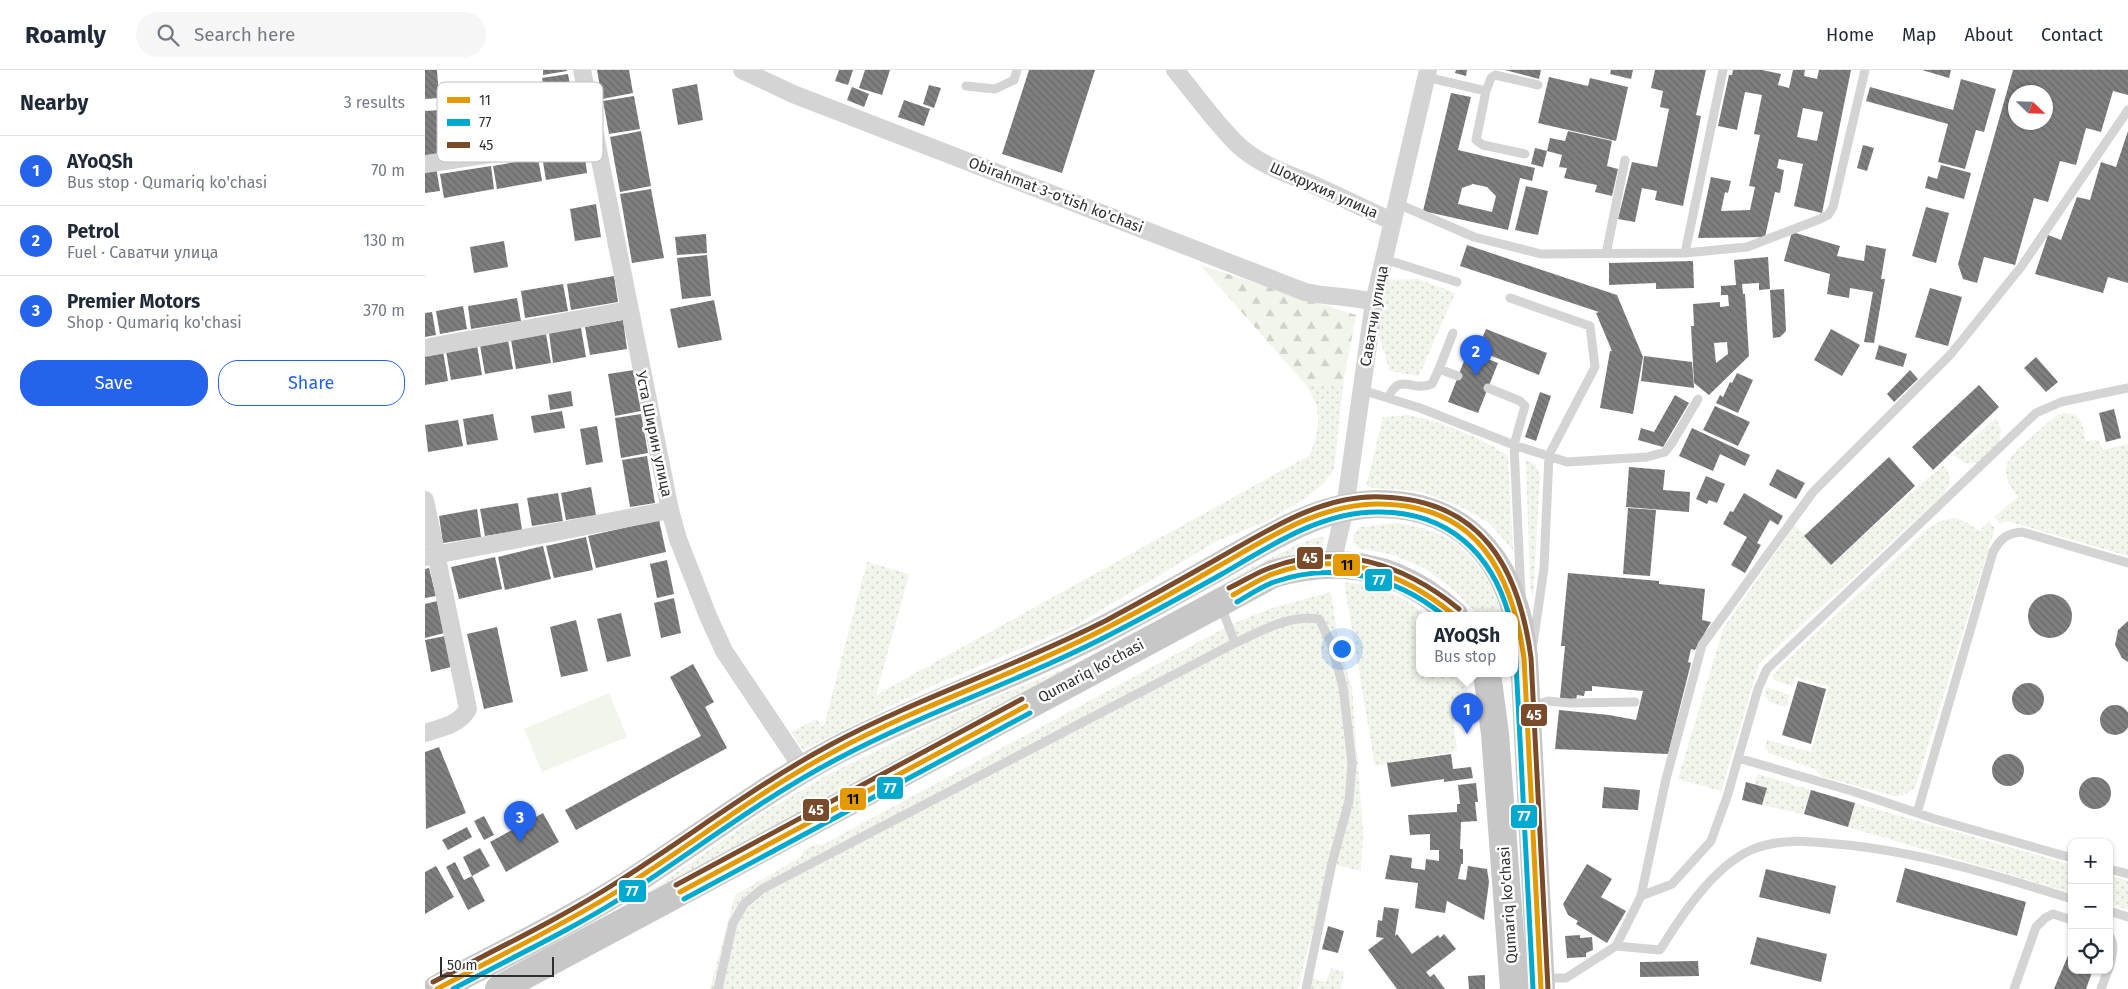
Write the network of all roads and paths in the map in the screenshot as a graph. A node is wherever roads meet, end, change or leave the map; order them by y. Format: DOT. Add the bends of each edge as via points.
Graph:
graph roads {
  1 [pos="742,70"];
  2 [pos="1017,70"];
  3 [pos="1175,70"];
  4 [pos="1723,70"];
  5 [pos="1865,70"];
  6 [pos="1427,74"];
  7 [pos="1539,85"];
  8 [pos="966,86"];
  9 [pos="1486,91"];
  10 [pos="2128,110"];
  11 [pos="1525,154"];
  12 [pos="1625,160"];
  13 [pos="438,162"];
  14 [pos="600,162"];
  15 [pos="425,164"];
  16 [pos="1396,203"];
  17 [pos="1392,221"];
  18 [pos="1685,253"];
  19 [pos="1606,254"];
  20 [pos="1384,259"];
  21 [pos="1457,282"];
  22 [pos="1510,298"];
  23 [pos="1374,302"];
  24 [pos="628,310"];
  25 [pos="1453,333"];
  26 [pos="425,348"];
  27 [pos="1439,368"];
  28 [pos="1458,376"];
  29 [pos="1488,388"];
  30 [pos="2128,388"];
  31 [pos="1362,390"];
  32 [pos="1388,398"];
  33 [pos="1698,399"];
  34 [pos="1514,445"];
  35 [pos="1549,455"];
  36 [pos="425,500"];
  37 [pos="1345,508"];
  38 [pos="670,510"];
  39 [pos="430,556"];
  40 [pos="2128,562"];
  41 [pos="1333,564"];
  42 [pos="1219,602"];
  43 [pos="1450,612"];
  44 [pos="1517,612"];
  45 [pos="1518,619"];
  46 [pos="1235,643"];
  47 [pos="1523,645"];
  48 [pos="1488,677"];
  49 [pos="1526,701"];
  50 [pos="1635,702"];
  51 [pos="425,733"];
  52 [pos="1738,758"];
  53 [pos="803,769"];
  54 [pos="1917,813"];
  55 [pos="2068,857"];
  56 [pos="2113,870"];
  57 [pos="2128,874"];
  58 [pos="1641,896"];
  59 [pos="2068,898"];
  60 [pos="2113,913"];
  61 [pos="2128,918"];
  62 [pos="2068,919"];
  63 [pos="1616,946"];
  64 [pos="2107,974"];
  65 [pos="1541,983"];
  66 [pos="437,989"];
  67 [pos="499,989"];
  68 [pos="718,989"];
  69 [pos="1306,989"];
  70 [pos="1514,989"];
  71 [pos="2014,989"];
  72 [pos="2101,989"];
  1 -- 23 [label="street, Obirahmat 3-o'tish ko'chasi" via="793,94 1305,292"];
  2 -- 8 [label="lane" via="1014,80 995,90"];
  3 -- 17 [label="street, Шохрухия улица" via="1225,132 1257,159 1277,171"];
  4 -- 18 [label="lane"];
  5 -- 18 [label="lane" via="1836,198 1828,215 1747,247"];
  6 -- 9 [label="lane"];
  6 -- 16 [label="street, Саватчи улица"];
  7 -- 9 [label="lane" via="1495,76"];
  9 -- 11 [label="lane" via="1476,140 1483,145"];
  10 -- 58 [label="lane" via="2021,267 1951,354 1813,492 1702,645 1666,779"];
  12 -- 19 [label="lane"];
  13 -- 15 [label="street"];
  14 -- 24 [label="street, Уста Ширин улица"];
  16 -- 17 [label="street, Саватчи улица"];
  16 -- 19 [label="lane" via="1474,238 1541,254"];
  17 -- 20 [label="street, Саватчи улица"];
  18 -- 19 [label="lane"];
  20 -- 21 [label="lane"];
  20 -- 23 [label="street, Саватчи улица"];
  22 -- 35 [label="lane" via="1590,326 1595,368"];
  23 -- 31 [label="street, Саватчи улица"];
  24 -- 26 [label="street"];
  24 -- 38 [label="street, Уста Ширин улица"];
  25 -- 27 [label="lane"];
  27 -- 28 [label="lane"];
  27 -- 32 [label="lane" via="1431,384 1397,384"];
  29 -- 34 [label="lane" via="1525,406"];
  30 -- 52 [label="lane" via="2061,402 2036,413 1788,648 1767,669 1757,689"];
  31 -- 32 [label="lane"];
  31 -- 37 [label="street, Саватчи улица"];
  32 -- 34 [label="lane"];
  33 -- 35 [label="lane" via="1665,452 1647,457 1567,462"];
  34 -- 35 [label="lane"];
  34 -- 47 [label="lane"];
  35 -- 49 [label="lane" via="1544,568"];
  36 -- 39 [label="street"];
  37 -- 41 [label="street, Саватчи улица"];
  37 -- 44 [label="main road, Qumariq ko'chasi" via="1379,504 1409,507 1444,518 1471,535 1489,552 1505,580"];
  37 -- 53 [label="main road, Qumariq ko'chasi" via="1282,531 1031,666 902,719"];
  38 -- 39 [label="street"];
  38 -- 53 [label="street, Уста Ширин улица" via="678,539 724,651"];
  39 -- 51 [label="street" via="468,709 456,722"];
  40 -- 54 [label="lane" via="2022,532 2005,536 1998,543"];
  41 -- 42 [label="main road, Qumariq ko'chasi" via="1273,574"];
  41 -- 43 [label="main road, Qumariq ko'chasi" via="1365,567 1399,578"];
  42 -- 46 [label="lane"];
  42 -- 67 [label="main road, Qumariq ko'chasi"];
  45 -- 47 [label="main road, Qumariq ko'chasi"];
  46 -- 68 [label="lane" via="761,889 744,904 733,923"];
  46 -- 69 [label="lane" via="1288,620 1319,619 1331,643 1343,687 1352,763 1349,802 1332,864"];
  47 -- 49 [label="main road, Qumariq ko'chasi"];
  48 -- 70 [label="main road, Qumariq ko'chasi" via="1495,734"];
  49 -- 50 [label="lane"];
  49 -- 65 [label="main road, Qumariq ko'chasi"];
  52 -- 54 [label="lane"];
  52 -- 58 [label="lane" via="1711,841 1672,884"];
  53 -- 66 [label="main road, Qumariq ko'chasi" via="604,899"];
  54 -- 55 [label="lane"];
  56 -- 57 [label="lane"];
  58 -- 63 [label="lane"];
  59 -- 63 [label="lane" via="1915,855 1849,845 1787,841 1768,844 1732,861 1690,905 1660,950"];
  60 -- 61 [label="lane"];
  62 -- 71 [label="lane" via="2053,914 2036,927"];
  63 -- 65 [label="lane" via="1566,978"];
  64 -- 72 [label="lane"];
}
